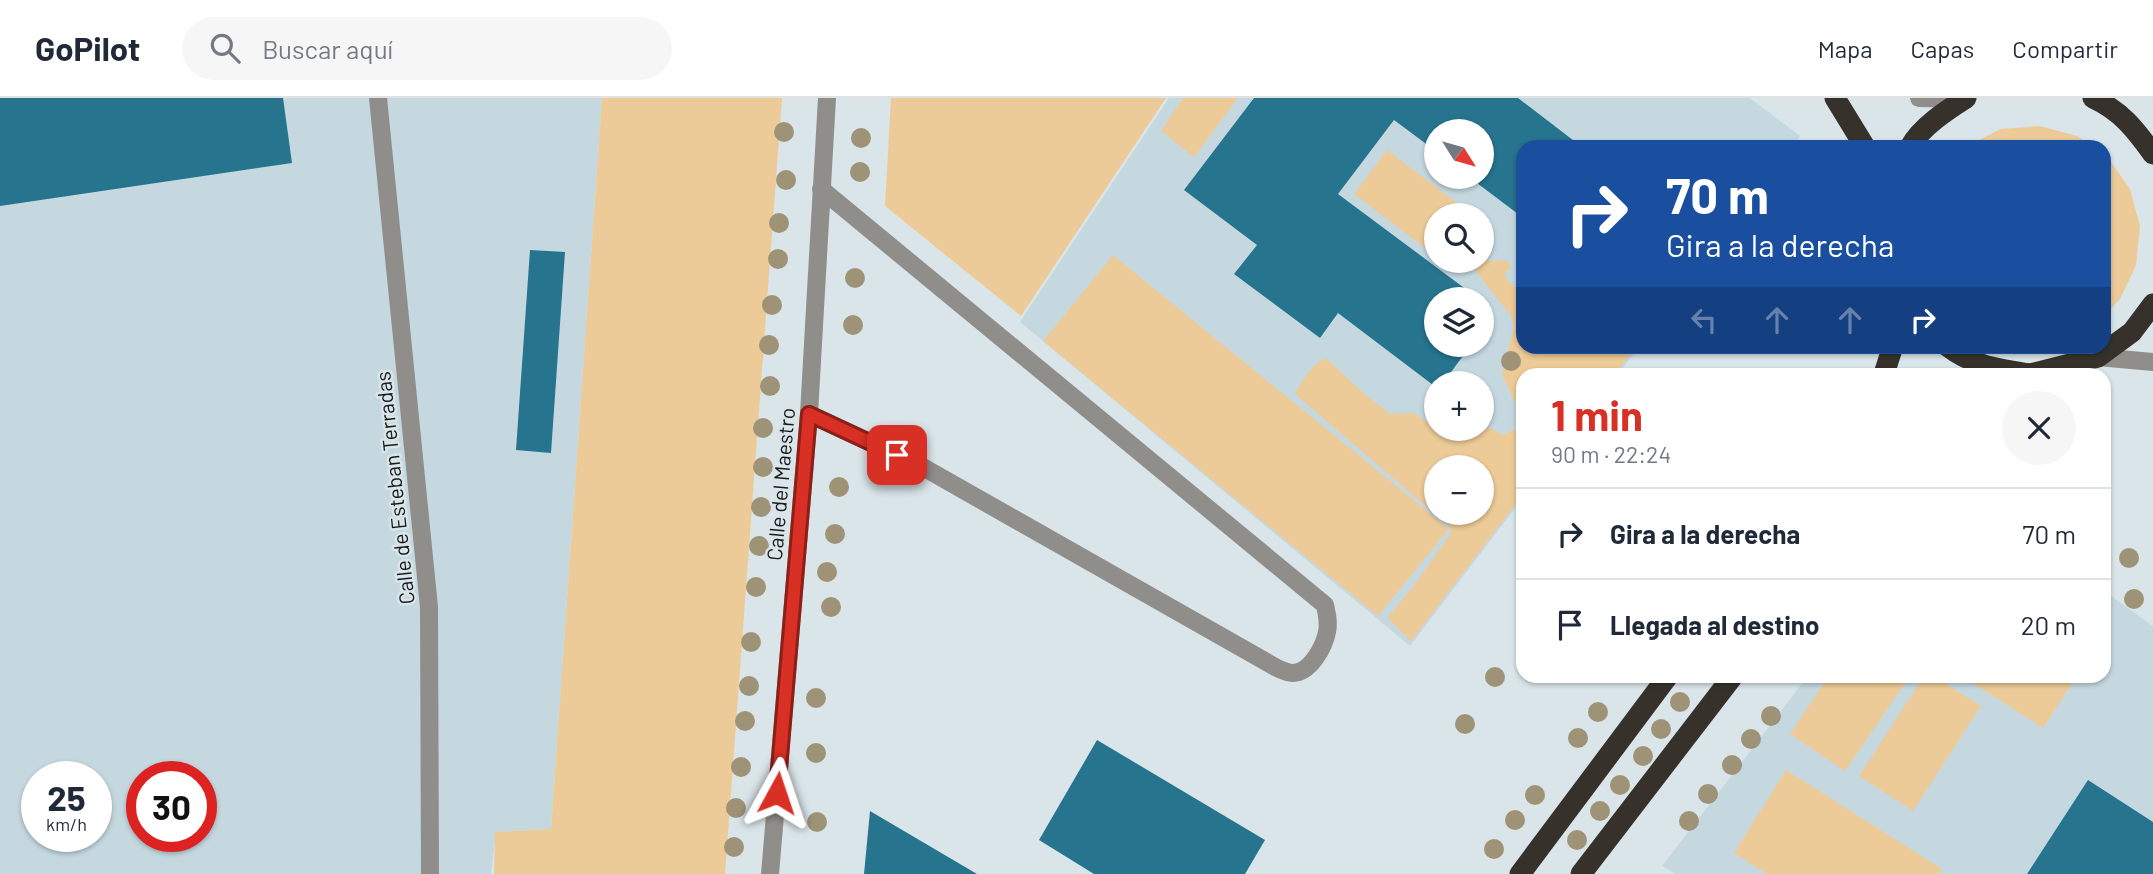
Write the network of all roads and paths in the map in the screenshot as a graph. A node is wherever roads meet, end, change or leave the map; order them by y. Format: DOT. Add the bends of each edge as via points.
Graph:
graph roads {
  1 [pos="378,98"];
  2 [pos="827,98"];
  3 [pos="1835,98"];
  4 [pos="1919,98"];
  5 [pos="1965,98"];
  6 [pos="2093,98"];
  7 [pos="1861,140"];
  8 [pos="1914,140"];
  9 [pos="2153,153"];
  10 [pos="821,189"];
  11 [pos="2153,304"];
  12 [pos="2111,347"];
  13 [pos="1957,354"];
  14 [pos="2102,354"];
  15 [pos="2098,357"];
  16 [pos="2153,362"];
  17 [pos="1993,368"];
  18 [pos="2053,368"];
  19 [pos="809,414"];
  20 [pos="1663,683"];
  21 [pos="1727,683"];
  22 [pos="430,874"];
  23 [pos="770,874"];
  24 [pos="1520,874"];
  25 [pos="1581,874"];
  1 -- 22 [label="street, Calle de Esteban Terradas" via="429,607"];
  2 -- 10 [label="street, Calle del Maestro"];
  3 -- 7 [label="highway"];
  4 -- 5 [label="street"];
  5 -- 8 [label="highway"];
  6 -- 9 [label="highway" via="2130,122"];
  10 -- 19 [label="street, Calle del Maestro"];
  10 -- 19 [label="street" via="1325,605 1328,632 1303,670 1296,673 1277,668 921,466"];
  11 -- 12 [label="highway" via="2132,332"];
  13 -- 17 [label="highway"];
  14 -- 15 [label="highway"];
  15 -- 16 [label="street"];
  15 -- 18 [label="highway"];
  19 -- 23 [label="street, Calle del Maestro"];
  20 -- 24 [label="highway"];
  21 -- 25 [label="highway"];
}
